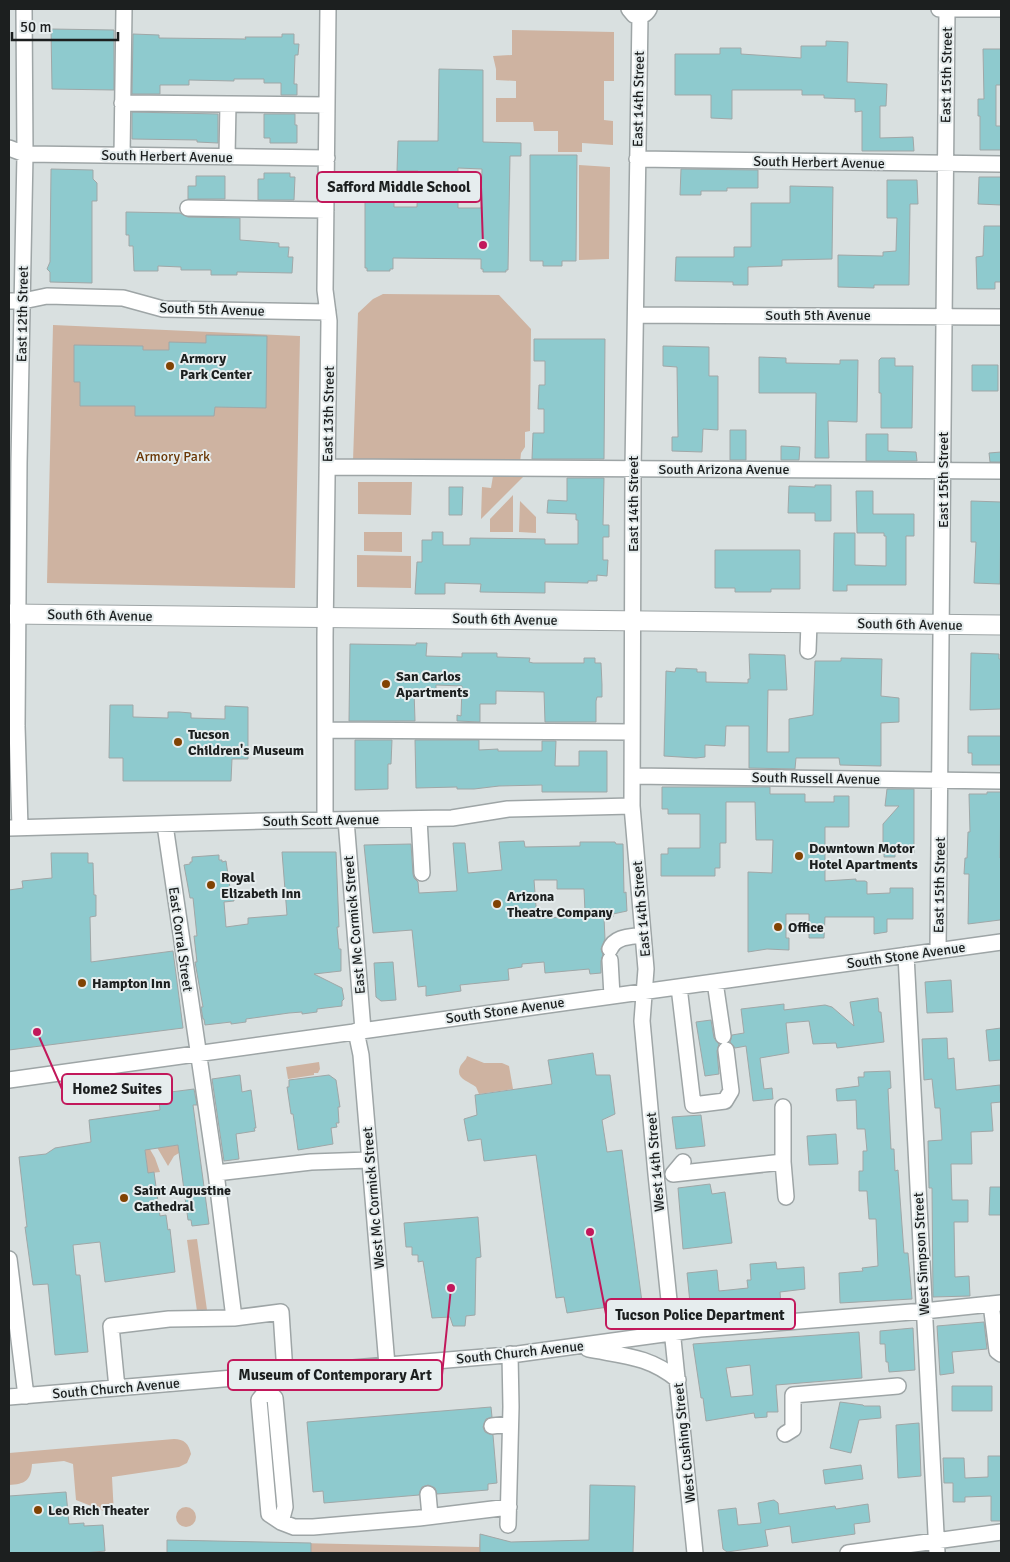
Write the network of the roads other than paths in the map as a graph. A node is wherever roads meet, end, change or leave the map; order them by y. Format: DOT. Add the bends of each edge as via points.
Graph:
graph roads {
  1 [pos="25,9"];
  2 [pos="124,9"];
  3 [pos="328,9"];
  4 [pos="939,9"];
  5 [pos="947,9"];
  6 [pos="1001,9"];
  7 [pos="639,11"];
  8 [pos="122,103"];
  9 [pos="228,104"];
  10 [pos="327,105"];
  11 [pos="9,148"];
  12 [pos="25,154"];
  13 [pos="122,155"];
  14 [pos="227,156"];
  15 [pos="327,158"];
  16 [pos="637,159"];
  17 [pos="945,164"];
  18 [pos="1001,164"];
  19 [pos="188,208"];
  20 [pos="326,210"];
  21 [pos="16,301"];
  22 [pos="328,312"];
  23 [pos="636,315"];
  24 [pos="943,316"];
  25 [pos="1001,317"];
  26 [pos="14,463"];
  27 [pos="327,467"];
  28 [pos="633,468"];
  29 [pos="943,470"];
  30 [pos="1001,471"];
  31 [pos="14,614"];
  32 [pos="325,618"];
  33 [pos="632,620"];
  34 [pos="809,623"];
  35 [pos="942,625"];
  36 [pos="1001,625"];
  37 [pos="808,651"];
  38 [pos="325,730"];
  39 [pos="632,732"];
  40 [pos="632,776"];
  41 [pos="940,780"];
  42 [pos="1001,781"];
  43 [pos="632,806"];
  44 [pos="420,818"];
  45 [pos="325,820"];
  46 [pos="346,820"];
  47 [pos="165,825"];
  48 [pos="14,828"];
  49 [pos="422,873"];
  50 [pos="643,935"];
  51 [pos="1001,942"];
  52 [pos="938,950"];
  53 [pos="906,955"];
  54 [pos="715,982"];
  55 [pos="679,987"];
  56 [pos="644,992"];
  57 [pos="612,996"];
  58 [pos="359,1031"];
  59 [pos="198,1053"];
  60 [pos="9,1080"];
  61 [pos="783,1107"];
  62 [pos="370,1160"];
  63 [pos="683,1162"];
  64 [pos="783,1162"];
  65 [pos="216,1173"];
  66 [pos="786,1197"];
  67 [pos="9,1259"];
  68 [pos="996,1304"];
  69 [pos="924,1311"];
  70 [pos="234,1318"];
  71 [pos="672,1333"];
  72 [pos="574,1347"];
  73 [pos="510,1354"];
  74 [pos="1001,1354"];
  75 [pos="387,1366"];
  76 [pos="285,1373"];
  77 [pos="266,1375"];
  78 [pos="678,1380"];
  79 [pos="898,1386"];
  80 [pos="117,1388"];
  81 [pos="26,1396"];
  82 [pos="9,1397"];
  83 [pos="510,1424"];
  84 [pos="492,1426"];
  85 [pos="785,1434"];
  86 [pos="428,1494"];
  87 [pos="508,1507"];
  88 [pos="430,1516"];
  89 [pos="508,1525"];
  90 [pos="1001,1532"];
  91 [pos="936,1547"];
  92 [pos="695,1553"];
  93 [pos="848,1553"];
  1 -- 12 [label="street, East 12th Street"];
  2 -- 8 [label="street"];
  3 -- 10 [label="street, East 13th Street"];
  4 -- 5 [label="street"];
  5 -- 6 [label="street"];
  5 -- 17 [label="street, East 15th Street"];
  7 -- 16 [label="street, East 14th Street"];
  8 -- 9 [label="street"];
  8 -- 13 [label="street"];
  9 -- 10 [label="street"];
  9 -- 14 [label="street"];
  10 -- 15 [label="street, East 13th Street"];
  11 -- 12 [label="street, South Herbert Avenue"];
  12 -- 13 [label="street, South Herbert Avenue"];
  12 -- 21 [label="street, East 12th Street"];
  13 -- 14 [label="street, South Herbert Avenue"];
  14 -- 15 [label="street, South Herbert Avenue"];
  15 -- 20 [label="street, East 13th Street"];
  16 -- 17 [label="street, South Herbert Avenue"];
  16 -- 23 [label="street, East 14th Street"];
  17 -- 18 [label="street, South Herbert Avenue"];
  17 -- 24 [label="street, East 15th Street"];
  19 -- 20 [label="street"];
  20 -- 22 [label="street, East 13th Street"];
  21 -- 22 [label="street, South 5th Avenue" via="47,296 123,298 164,310"];
  21 -- 26 [label="street, East 12th Street"];
  22 -- 27 [label="street, East 13th Street"];
  23 -- 24 [label="street, South 5th Avenue"];
  23 -- 28 [label="street, East 14th Street"];
  24 -- 25 [label="street, South 5th Avenue"];
  24 -- 29 [label="street, East 15th Street"];
  26 -- 31 [label="street, East 12th Street"];
  27 -- 28 [label="street, South Arizona Avenue"];
  27 -- 32 [label="street, East 13th Street"];
  28 -- 29 [label="street, South Arizona Avenue"];
  28 -- 33 [label="street, East 14th Street"];
  29 -- 30 [label="street, South Arizona Avenue"];
  29 -- 35 [label="street, East 15th Street"];
  31 -- 32 [label="main road, South 6th Avenue"];
  31 -- 48 [label="street, East 12th Street" via="17,726"];
  32 -- 33 [label="main road, South 6th Avenue"];
  32 -- 38 [label="street, East 13th Street"];
  33 -- 34 [label="main road, South 6th Avenue"];
  33 -- 39 [label="street, East 14th Street"];
  34 -- 35 [label="main road, South 6th Avenue"];
  34 -- 37 [label="street"];
  35 -- 36 [label="main road, South 6th Avenue"];
  35 -- 41 [label="street, East 15th Street"];
  38 -- 39 [label="street"];
  38 -- 45 [label="street, East 13th Street"];
  39 -- 40 [label="street, East 14th Street"];
  40 -- 41 [label="street, South Russell Avenue"];
  40 -- 43 [label="street, East 14th Street"];
  41 -- 42 [label="street, South Russell Avenue"];
  41 -- 52 [label="street, East 15th Street"];
  43 -- 44 [label="street, South Scott Avenue" via="508,809 458,817"];
  43 -- 50 [label="street, East 14th Street"];
  44 -- 46 [label="street, South Scott Avenue"];
  44 -- 49 [label="street"];
  45 -- 46 [label="street, South Scott Avenue"];
  45 -- 47 [label="street, South Scott Avenue"];
  46 -- 58 [label="street, East Mc Cormick Street"];
  47 -- 48 [label="street, South Scott Avenue"];
  47 -- 59 [label="street, East Corral Street"];
  50 -- 56 [label="street, East 14th Street"];
  50 -- 57 [label="street" via="615,942 610,954"];
  51 -- 52 [label="street, South Stone Avenue"];
  52 -- 53 [label="street, South Stone Avenue"];
  53 -- 54 [label="street, South Stone Avenue"];
  53 -- 69 [label="street, West Simpson Street"];
  54 -- 55 [label="street, South Stone Avenue"];
  54 -- 55 [label="street" via="731,1091 725,1101 693,1105"];
  55 -- 56 [label="street, South Stone Avenue"];
  56 -- 57 [label="street, South Stone Avenue"];
  56 -- 71 [label="street, West 14th Street" via="642,1021"];
  57 -- 58 [label="street, South Stone Avenue"];
  58 -- 59 [label="street, South Stone Avenue"];
  58 -- 62 [label="street, West Mc Cormick Street"];
  59 -- 60 [label="street, South Stone Avenue"];
  59 -- 65 [label="street, East Corral Street"];
  61 -- 64 [label="street"];
  62 -- 65 [label="street" via="311,1162"];
  62 -- 75 [label="street, West Mc Cormick Street"];
  63 -- 64 [label="street" via="673,1174"];
  64 -- 66 [label="street"];
  65 -- 70 [label="street, East Corral Street"];
  67 -- 81 [label="street"];
  68 -- 69 [label="street, South Church Avenue"];
  68 -- 74 [label="street" via="997,1351"];
  69 -- 71 [label="street, South Church Avenue"];
  69 -- 91 [label="street, West Simpson Street"];
  70 -- 76 [label="street" via="281,1312"];
  70 -- 80 [label="street" via="170,1319 111,1326"];
  71 -- 72 [label="street, South Church Avenue"];
  71 -- 78 [label="street, West Cushing Street"];
  72 -- 73 [label="street, South Church Avenue"];
  72 -- 78 [label="street" via="650,1362 664,1368"];
  73 -- 75 [label="street, South Church Avenue"];
  73 -- 83 [label="street"];
  75 -- 76 [label="street, South Church Avenue"];
  76 -- 77 [label="street, South Church Avenue"];
  77 -- 80 [label="street, South Church Avenue"];
  77 -- 88 [label="street" via="267,1390 259,1400 269,1514 294,1527"];
  78 -- 92 [label="street, West Cushing Street"];
  79 -- 85 [label="street" via="793,1395 793,1429"];
  80 -- 81 [label="street, South Church Avenue"];
  81 -- 82 [label="street, South Church Avenue"];
  83 -- 84 [label="street"];
  83 -- 87 [label="street"];
  86 -- 88 [label="street"];
  87 -- 88 [label="street"];
  87 -- 89 [label="street"];
  90 -- 91 [label="street"];
  91 -- 93 [label="street"];
}
